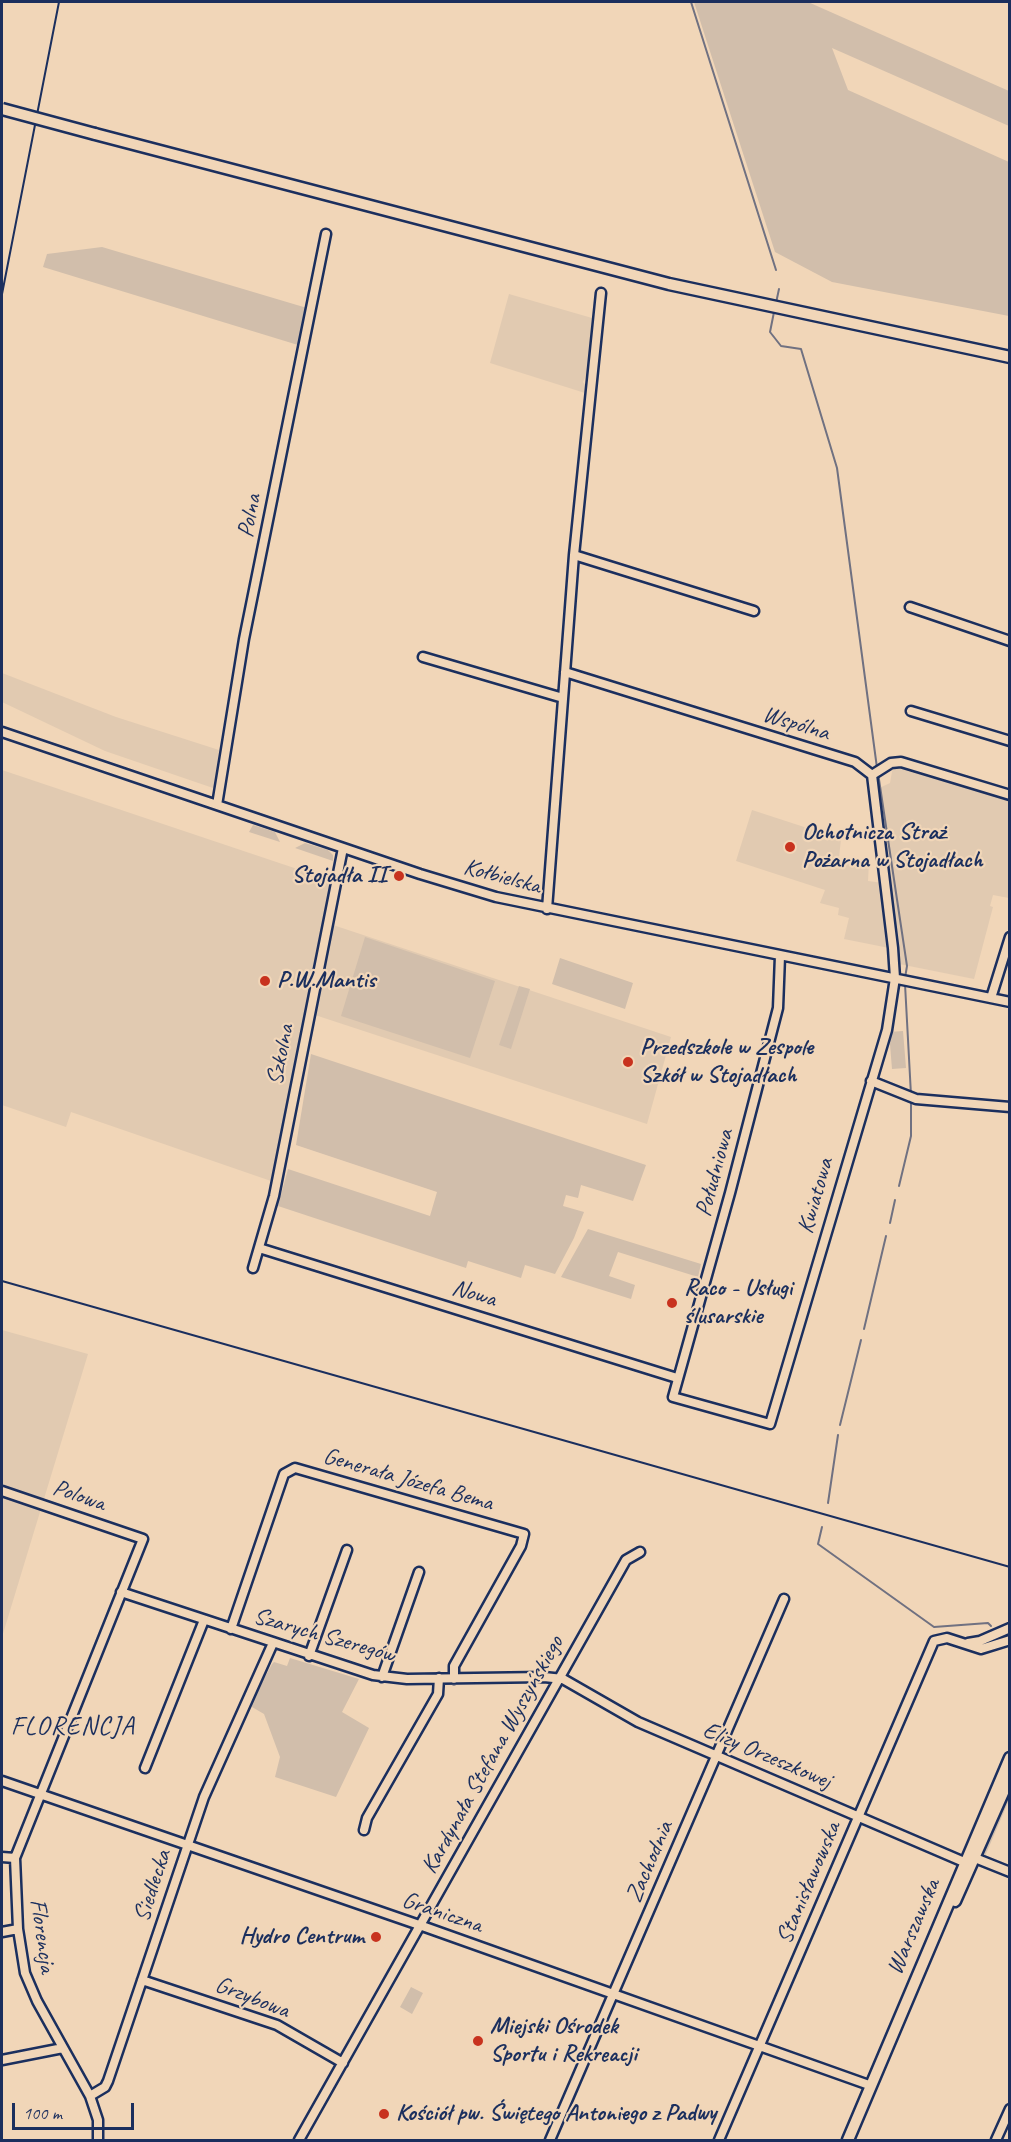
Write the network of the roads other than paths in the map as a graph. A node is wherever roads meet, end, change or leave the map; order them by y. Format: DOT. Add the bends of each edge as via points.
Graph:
graph roads {
  1 [pos="2,109"];
  2 [pos="326,234"];
  3 [pos="601,293"];
  4 [pos="1010,357"];
  5 [pos="574,555"];
  6 [pos="910,607"];
  7 [pos="754,611"];
  8 [pos="1010,641"];
  9 [pos="423,657"];
  10 [pos="565,672"];
  11 [pos="563,698"];
  12 [pos="911,711"];
  13 [pos="2,732"];
  14 [pos="1010,741"];
  15 [pos="875,773"];
  16 [pos="1010,795"];
  17 [pos="217,805"];
  18 [pos="343,848"];
  19 [pos="547,909"];
  20 [pos="1010,937"];
  21 [pos="780,956"];
  22 [pos="897,979"];
  23 [pos="991,998"];
  24 [pos="1010,1002"];
  25 [pos="871,1081"];
  26 [pos="1010,1107"];
  27 [pos="260,1248"];
  28 [pos="254,1268"];
  29 [pos="677,1378"];
  30 [pos="673,1397"];
  31 [pos="2,1491"];
  32 [pos="143,1539"];
  33 [pos="347,1550"];
  34 [pos="640,1552"];
  35 [pos="419,1572"];
  36 [pos="121,1592"];
  37 [pos="784,1599"];
  38 [pos="204,1620"];
  39 [pos="1010,1628"];
  40 [pos="231,1629"];
  41 [pos="1010,1640"];
  42 [pos="273,1643"];
  43 [pos="965,1643"];
  44 [pos="309,1656"];
  45 [pos="382,1677"];
  46 [pos="439,1678"];
  47 [pos="454,1679"];
  48 [pos="558,1679"];
  49 [pos="717,1755"];
  50 [pos="1010,1758"];
  51 [pos="145,1768"];
  52 [pos="1010,1777"];
  53 [pos="2,1781"];
  54 [pos="39,1795"];
  55 [pos="859,1817"];
  56 [pos="364,1830"];
  57 [pos="187,1845"];
  58 [pos="972,1856"];
  59 [pos="2,1857"];
  60 [pos="15,1858"];
  61 [pos="1010,1872"];
  62 [pos="420,1926"];
  63 [pos="18,1929"];
  64 [pos="2,1932"];
  65 [pos="142,1980"];
  66 [pos="614,1994"];
  67 [pos="760,2045"];
  68 [pos="63,2048"];
  69 [pos="2,2060"];
  70 [pos="343,2063"];
  71 [pos="869,2085"];
  72 [pos="90,2096"];
  73 [pos="1010,2109"];
  74 [pos="860,2115"];
  75 [pos="98,2140"];
  76 [pos="299,2140"];
  77 [pos="550,2140"];
  78 [pos="718,2140"];
  79 [pos="848,2140"];
  80 [pos="996,2140"];
  1 -- 4 [label="main road, bridge" via="669,284"];
  2 -- 17 [label="street, Polna" via="242,650"];
  3 -- 5 [label="street"];
  5 -- 7 [label="street"];
  5 -- 10 [label="street"];
  6 -- 8 [label="street"];
  9 -- 11 [label="street"];
  10 -- 11 [label="street"];
  10 -- 15 [label="street, Wspólna" via="855,762"];
  11 -- 19 [label="street"];
  12 -- 14 [label="street"];
  13 -- 17 [label="street, Kołbielska"];
  15 -- 16 [label="street" via="901,762"];
  15 -- 22 [label="street, Kwiatowa"];
  17 -- 18 [label="street, Kołbielska"];
  18 -- 19 [label="street, Kołbielska" via="447,883"];
  18 -- 27 [label="street, Szkolna" via="274,1196"];
  19 -- 21 [label="street, Kołbielska"];
  20 -- 23 [label="street"];
  21 -- 22 [label="street, Kołbielska"];
  21 -- 29 [label="street, Południowa" via="778,1008"];
  22 -- 23 [label="street, Kołbielska"];
  22 -- 25 [label="street, Kwiatowa"];
  23 -- 24 [label="street, Kołbielska"];
  25 -- 26 [label="street" via="916,1099"];
  25 -- 30 [label="street, Kwiatowa" via="770,1424"];
  27 -- 28 [label="street, Szkolna"];
  27 -- 29 [label="street, Nowa"];
  29 -- 30 [label="street, Południowa"];
  31 -- 32 [label="street, Polowa"];
  32 -- 36 [label="street, Florencja"];
  33 -- 44 [label="street"];
  34 -- 48 [label="street, Kardynała Stefana Wyszyńskiego" via="626,1560"];
  35 -- 45 [label="street"];
  36 -- 38 [label="street, Szarych Szeregów"];
  36 -- 54 [label="street, Florencja"];
  37 -- 49 [label="street, Zachodnia"];
  38 -- 40 [label="street, Szarych Szeregów"];
  38 -- 51 [label="street"];
  39 -- 43 [label="street"];
  40 -- 42 [label="street, Szarych Szeregów"];
  40 -- 47 [label="street, Generała Józefa Bema" via="284,1474 295,1468 524,1534 454,1666"];
  41 -- 43 [label="street" via="981,1649"];
  42 -- 44 [label="street, Szarych Szeregów"];
  42 -- 57 [label="street, Siedlecka" via="213,1772"];
  43 -- 55 [label="street, Stanisławowska" via="942,1638 934,1641"];
  44 -- 45 [label="street, Szarych Szeregów"];
  45 -- 46 [label="street, Szarych Szeregów"];
  46 -- 47 [label="street, Szarych Szeregów"];
  46 -- 56 [label="street" via="438,1694 367,1818"];
  47 -- 48 [label="street, Szarych Szeregów"];
  48 -- 49 [label="street, Elizy Orzeszkowej" via="638,1722"];
  48 -- 62 [label="street, Kardynała Stefana Wyszyńskiego"];
  49 -- 55 [label="street, Elizy Orzeszkowej"];
  49 -- 66 [label="street, Zachodnia"];
  50 -- 58 [label="main road, Warszawska"];
  52 -- 58 [label="main road, Warszawska"];
  53 -- 54 [label="street, Graniczna"];
  54 -- 57 [label="street, Graniczna"];
  54 -- 60 [label="street, Florencja"];
  55 -- 58 [label="street, Elizy Orzeszkowej"];
  55 -- 67 [label="street, Stanisławowska"];
  57 -- 62 [label="street, Graniczna"];
  57 -- 65 [label="street, Siedlecka"];
  58 -- 61 [label="street, Elizy Orzeszkowej"];
  58 -- 71 [label="main road, Warszawska"];
  58 -- 74 [label="main road, Warszawska" via="868,2105"];
  59 -- 60 [label="street"];
  60 -- 63 [label="street, Florencja"];
  62 -- 66 [label="street, Graniczna"];
  62 -- 70 [label="street, Kardynała Stefana Wyszyńskiego"];
  63 -- 64 [label="street"];
  63 -- 68 [label="street, Florencja" via="30,1986"];
  65 -- 70 [label="street, Grzybowa" via="277,2025"];
  65 -- 72 [label="street, Siedlecka" via="107,2084"];
  66 -- 67 [label="street, Graniczna"];
  66 -- 77 [label="street, Zachodnia"];
  67 -- 71 [label="street, Graniczna"];
  67 -- 78 [label="street, Stanisławowska"];
  68 -- 69 [label="street"];
  68 -- 72 [label="street, Florencja"];
  70 -- 76 [label="street, Kardynała Stefana Wyszyńskiego"];
  71 -- 74 [label="main road, Warszawska"];
  72 -- 75 [label="street" via="98,2120"];
  73 -- 80 [label="street"];
  74 -- 79 [label="main road, Warszawska"];
}
